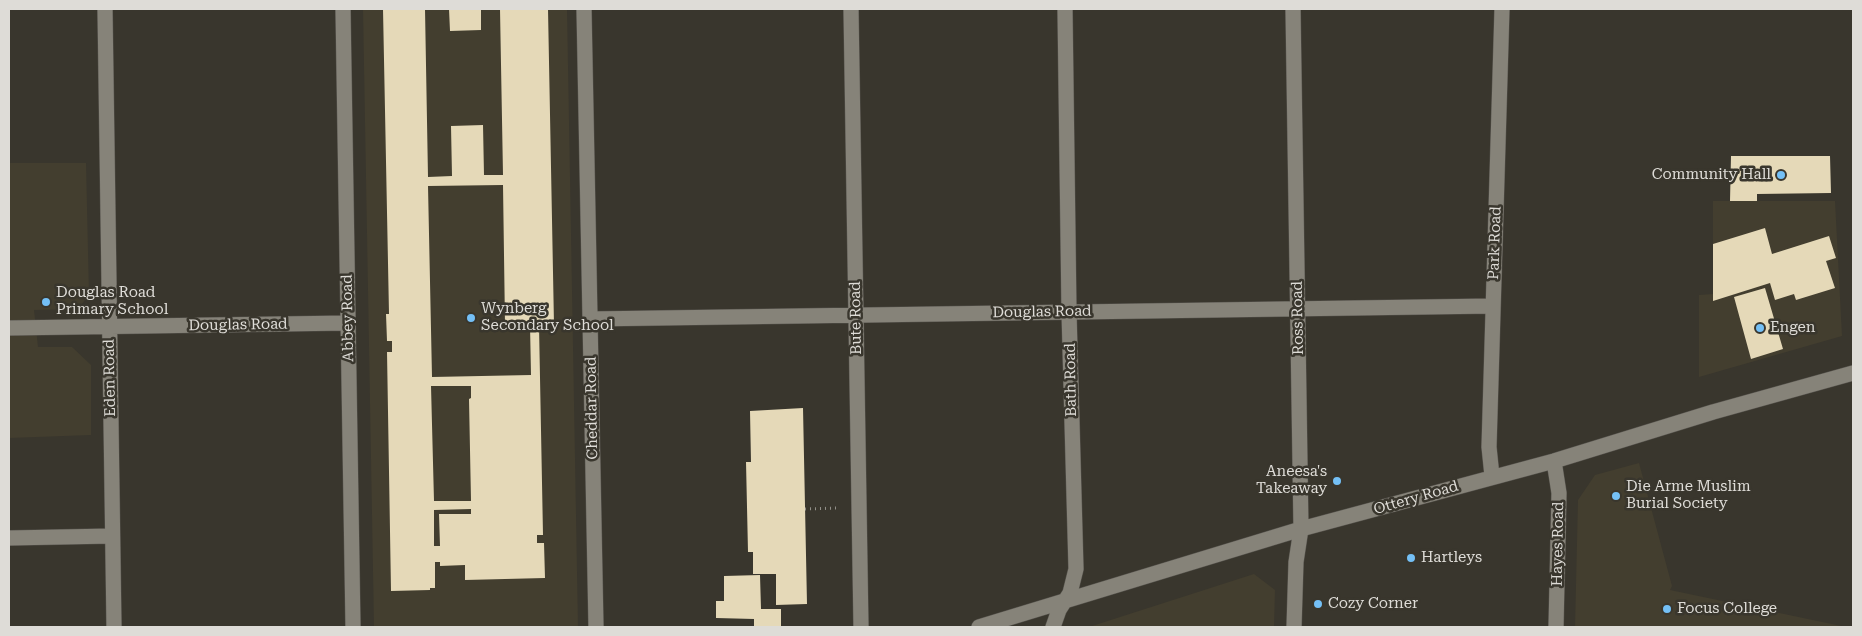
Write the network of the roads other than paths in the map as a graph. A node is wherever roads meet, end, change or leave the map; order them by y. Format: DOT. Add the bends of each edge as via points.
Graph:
graph roads {
  1 [pos="104,9"];
  2 [pos="343,9"];
  3 [pos="584,9"];
  4 [pos="851,9"];
  5 [pos="1065,9"];
  6 [pos="1293,9"];
  7 [pos="1502,9"];
  8 [pos="1493,306"];
  9 [pos="1298,308"];
  10 [pos="1069,312"];
  11 [pos="856,315"];
  12 [pos="590,319"];
  13 [pos="348,324"];
  14 [pos="109,327"];
  15 [pos="9,328"];
  16 [pos="1853,373"];
  17 [pos="1554,461"];
  18 [pos="1492,476"];
  19 [pos="1301,529"];
  20 [pos="112,536"];
  21 [pos="9,538"];
  22 [pos="1065,600"];
  23 [pos="114,627"];
  24 [pos="354,627"];
  25 [pos="596,627"];
  26 [pos="861,627"];
  27 [pos="979,627"];
  28 [pos="1053,627"];
  29 [pos="1294,627"];
  30 [pos="1556,627"];
  1 -- 14 [label="street, Eden Road"];
  2 -- 13 [label="street, Abbey Road"];
  3 -- 12 [label="street, Cheddar Road"];
  4 -- 11 [label="street, Bute Road"];
  5 -- 10 [label="street, Bath Road"];
  6 -- 9 [label="street, Ross Road"];
  7 -- 8 [label="street, Park Road"];
  8 -- 9 [label="street, Douglas Road"];
  8 -- 18 [label="street, Park Road" via="1489,447"];
  9 -- 10 [label="street, Douglas Road"];
  9 -- 19 [label="street, Ross Road"];
  10 -- 11 [label="street, Douglas Road"];
  10 -- 22 [label="street, Bath Road" via="1076,569"];
  11 -- 12 [label="street, Douglas Road"];
  11 -- 26 [label="street, Bute Road"];
  12 -- 25 [label="street, Cheddar Road"];
  13 -- 14 [label="street, Douglas Road"];
  13 -- 24 [label="street, Abbey Road"];
  14 -- 15 [label="street, Douglas Road"];
  14 -- 20 [label="street, Eden Road"];
  16 -- 17 [label="street, Ottery Road"];
  17 -- 18 [label="street, Ottery Road"];
  17 -- 30 [label="street, Hayes Road" via="1559,493"];
  18 -- 19 [label="street, Ottery Road"];
  19 -- 22 [label="street, Ottery Road"];
  19 -- 29 [label="street, Ross Road" via="1296,562"];
  20 -- 21 [label="street"];
  20 -- 23 [label="street, Eden Road"];
  22 -- 27 [label="street, Ottery Road"];
  22 -- 28 [label="street, Bath Road"];
}
